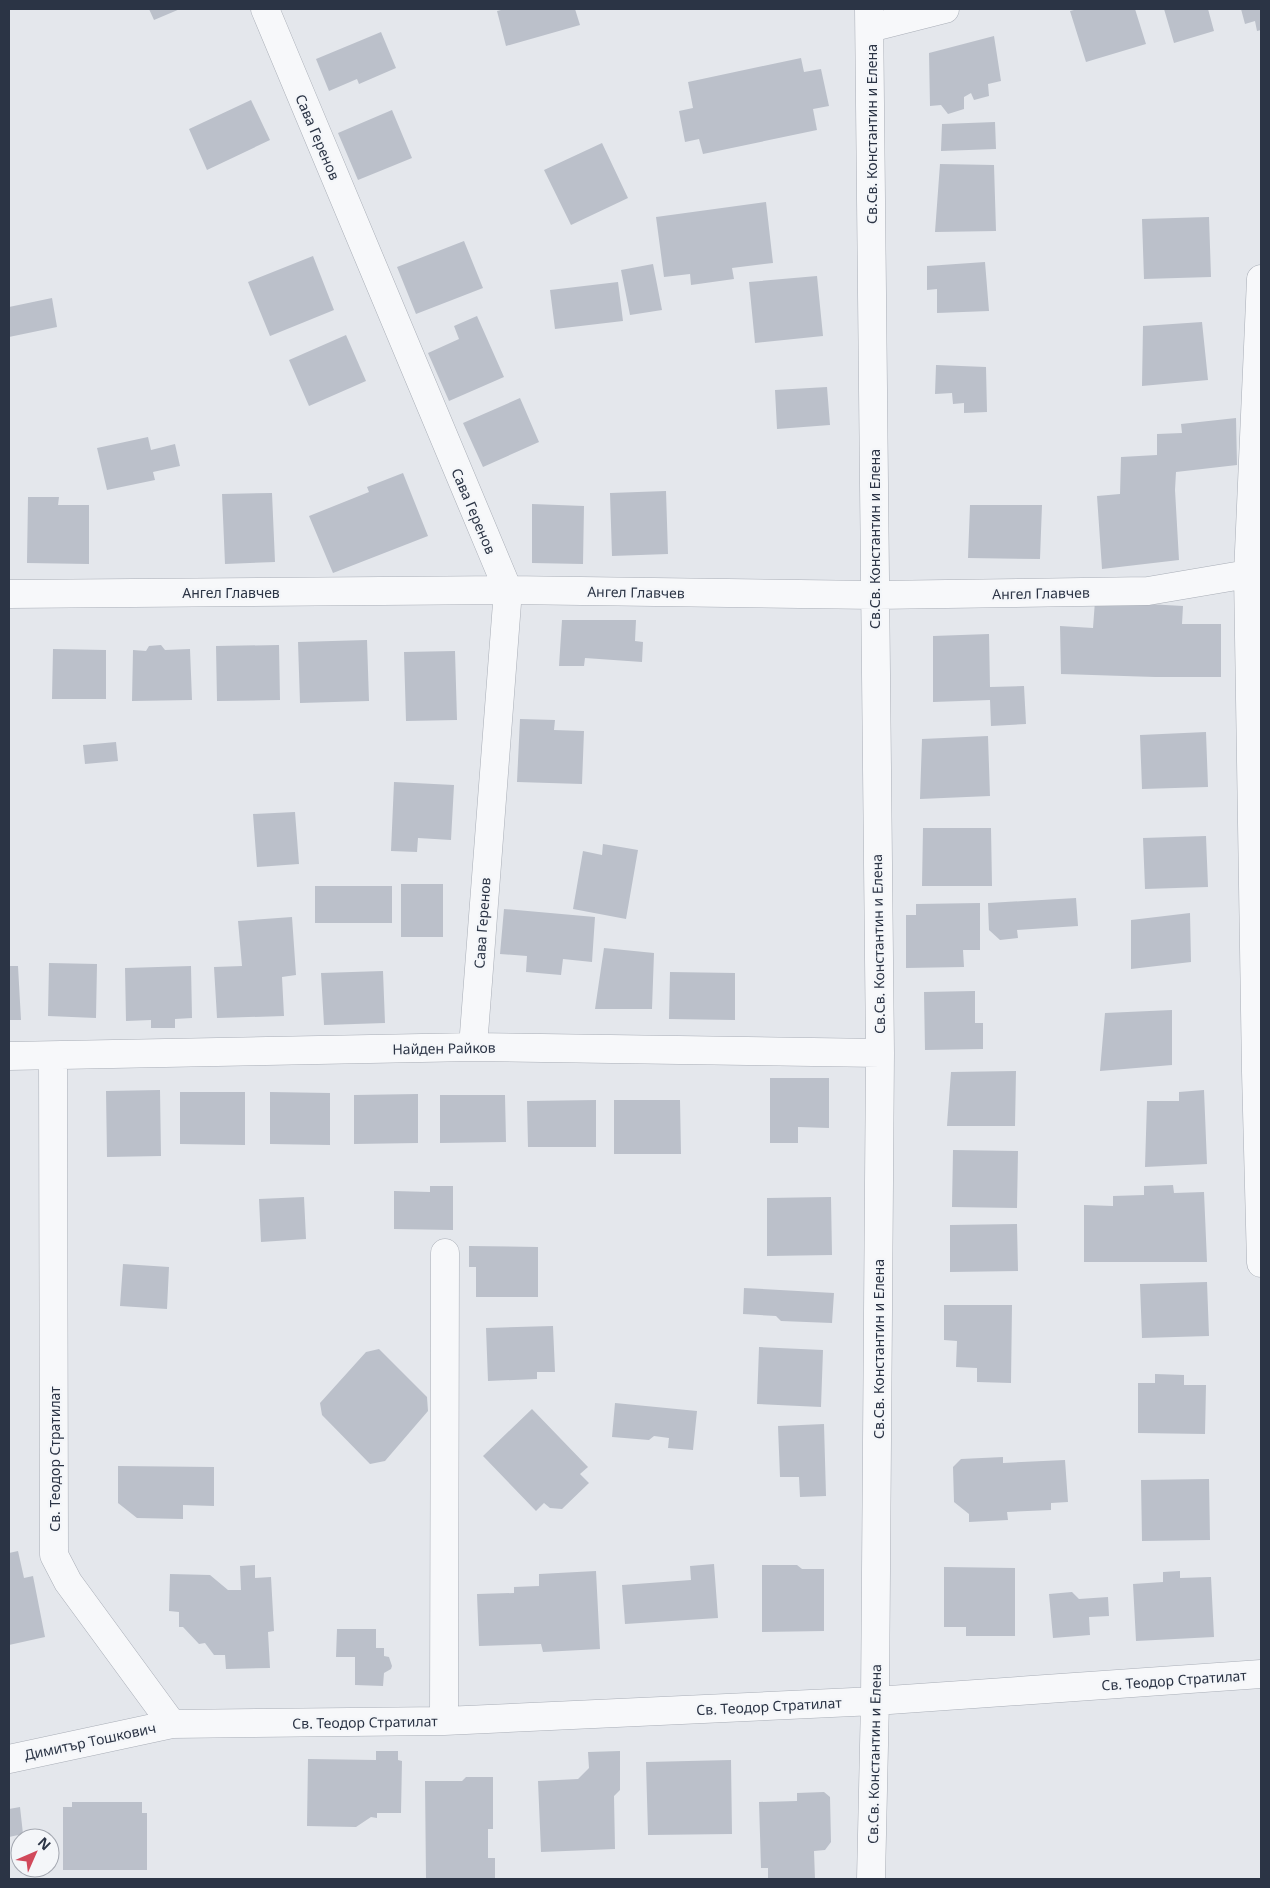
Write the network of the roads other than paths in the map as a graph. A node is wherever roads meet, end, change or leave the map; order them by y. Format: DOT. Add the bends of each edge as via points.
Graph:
graph roads {
  1 [pos="265,9"];
  2 [pos="945,9"];
  3 [pos="870,18"];
  4 [pos="1261,279"];
  5 [pos="1255,572"];
  6 [pos="508,590"];
  7 [pos="9,594"];
  8 [pos="875,595"];
  9 [pos="473,1047"];
  10 [pos="880,1052"];
  11 [pos="9,1056"];
  12 [pos="53,1056"];
  13 [pos="1258,1072"];
  14 [pos="445,1253"];
  15 [pos="1261,1263"];
  16 [pos="1261,1674"];
  17 [pos="875,1701"];
  18 [pos="444,1721"];
  19 [pos="172,1724"];
  20 [pos="9,1759"];
  21 [pos="871,1879"];
  1 -- 6 [label="street, Сава Геренов"];
  2 -- 3 [label="street"];
  3 -- 8 [label="street, Св.Св. Константин и Елена"];
  4 -- 5 [label="street"];
  5 -- 8 [label="street, Ангел Главчев" via="1148,591"];
  5 -- 13 [label="street"];
  6 -- 7 [label="street, Ангел Главчев"];
  6 -- 8 [label="street, Ангел Главчев"];
  6 -- 9 [label="street, Сава Геренов"];
  8 -- 10 [label="street, Св.Св. Константин и Елена"];
  9 -- 10 [label="street, Найден Райков"];
  9 -- 12 [label="street, Найден Райков"];
  10 -- 17 [label="street, Св.Св. Константин и Елена"];
  11 -- 12 [label="street, Найден Райков"];
  12 -- 19 [label="street, Св. Теодор Стратилат" via="54,1555 68,1582"];
  13 -- 15 [label="street"];
  14 -- 18 [label="street"];
  16 -- 17 [label="street, Св. Теодор Стратилат"];
  17 -- 18 [label="street, Св. Теодор Стратилат"];
  17 -- 21 [label="street, Св.Св. Константин и Елена"];
  18 -- 19 [label="street, Св. Теодор Стратилат"];
  19 -- 20 [label="street, Димитър Тошкович"];
}
